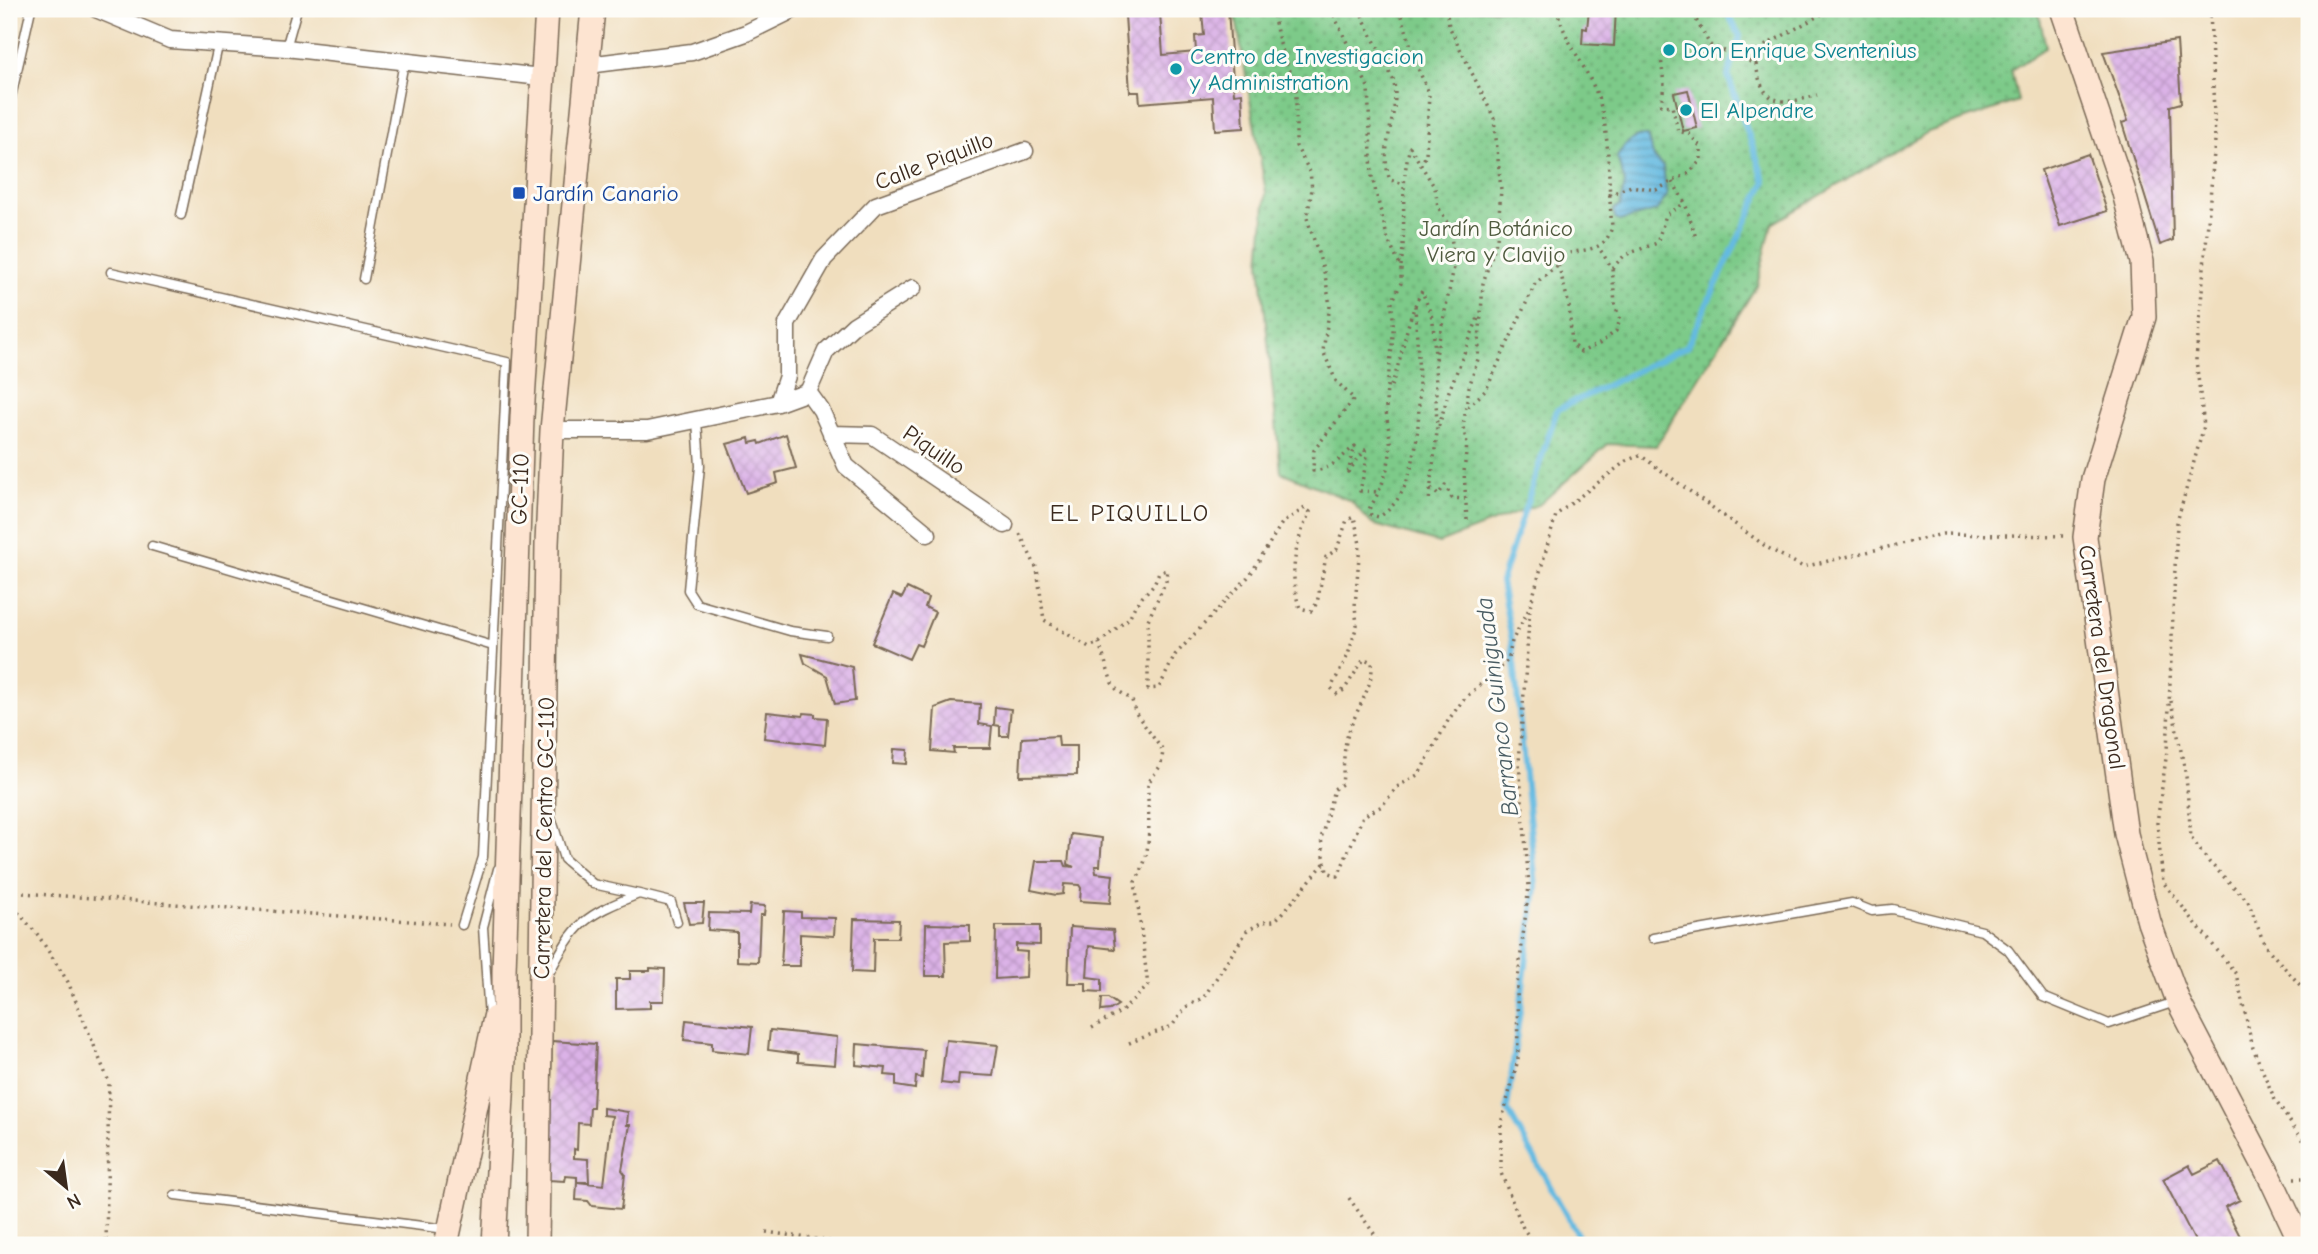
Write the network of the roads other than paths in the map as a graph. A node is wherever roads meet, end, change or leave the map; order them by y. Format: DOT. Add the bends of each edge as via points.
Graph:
graph roads {
  1 [pos="31,9"];
  2 [pos="96,9"];
  3 [pos="297,9"];
  4 [pos="547,9"];
  5 [pos="593,9"];
  6 [pos="794,9"];
  7 [pos="2062,9"];
  8 [pos="218,46"];
  9 [pos="286,48"];
  10 [pos="404,62"];
  11 [pos="588,65"];
  12 [pos="541,77"];
  13 [pos="9,106"];
  14 [pos="1025,150"];
  15 [pos="181,215"];
  16 [pos="111,272"];
  17 [pos="364,279"];
  18 [pos="914,288"];
  19 [pos="808,392"];
  20 [pos="778,403"];
  21 [pos="697,420"];
  22 [pos="552,430"];
  23 [pos="831,434"];
  24 [pos="1005,525"];
  25 [pos="928,534"];
  26 [pos="152,546"];
  27 [pos="827,636"];
  28 [pos="493,646"];
  29 [pos="545,798"];
  30 [pos="509,829"];
  31 [pos="639,894"];
  32 [pos="677,922"];
  33 [pos="462,925"];
  34 [pos="1653,938"];
  35 [pos="504,971"];
  36 [pos="542,987"];
  37 [pos="2178,1001"];
  38 [pos="490,1040"];
  39 [pos="175,1195"];
  40 [pos="449,1238"];
  41 [pos="494,1245"];
  42 [pos="537,1245"];
  43 [pos="2302,1245"];
  1 -- 13 [label="lane"];
  2 -- 8 [label="street" via="170,40"];
  3 -- 9 [label="lane"];
  4 -- 12 [label="main road, GC-110 / GC-110"];
  5 -- 11 [label="main road, GC-110 / GC-110"];
  6 -- 11 [label="street" via="692,52"];
  7 -- 37 [label="main road, Carretera del Dragonal" via="2123,189 2142,262 2144,317 2094,479 2085,537 2126,834 2149,922"];
  8 -- 9 [label="street"];
  8 -- 15 [label="lane"];
  9 -- 10 [label="street"];
  10 -- 12 [label="street"];
  10 -- 17 [label="lane"];
  11 -- 22 [label="main road, GC-110 / GC-110"];
  12 -- 30 [label="main road, GC-110 / GC-110" via="522,417"];
  14 -- 20 [label="street, Calle Piquillo" via="876,205 824,258 787,324 787,376"];
  16 -- 28 [label="lane" via="507,362"];
  18 -- 19 [label="street" via="854,325 826,351"];
  19 -- 20 [label="street"];
  19 -- 23 [label="street"];
  20 -- 21 [label="street"];
  21 -- 22 [label="street" via="647,430"];
  21 -- 27 [label="lane" via="700,466 688,575 690,597 723,612 802,634"];
  22 -- 29 [label="main road, Carretera del Centro GC-110 / GC-110"];
  23 -- 24 [label="street, Piquillo" via="872,435"];
  23 -- 25 [label="street" via="846,466"];
  26 -- 28 [label="lane"];
  28 -- 33 [label="lane" via="483,857"];
  29 -- 31 [label="lane" via="564,859 593,884"];
  29 -- 36 [label="main road, Carretera del Centro GC-110 / GC-110"];
  30 -- 35 [label="main road, GC-110 / GC-110"];
  30 -- 38 [label="lane" via="483,927"];
  31 -- 32 [label="lane" via="671,902"];
  31 -- 36 [label="lane" via="595,911 569,937"];
  34 -- 37 [label="lane" via="1852,903 1872,911 1892,909 1982,930 2008,950 2043,997 2109,1024"];
  35 -- 38 [label="main road"];
  35 -- 41 [label="main road, Carretera del Centro GC-110 / GC-110" via="505,1059"];
  36 -- 42 [label="main road, Carretera del Centro GC-110 / GC-110"];
  37 -- 43 [label="main road, Carretera del Dragonal"];
  38 -- 40 [label="main road"];
  39 -- 40 [label="lane"];
}
